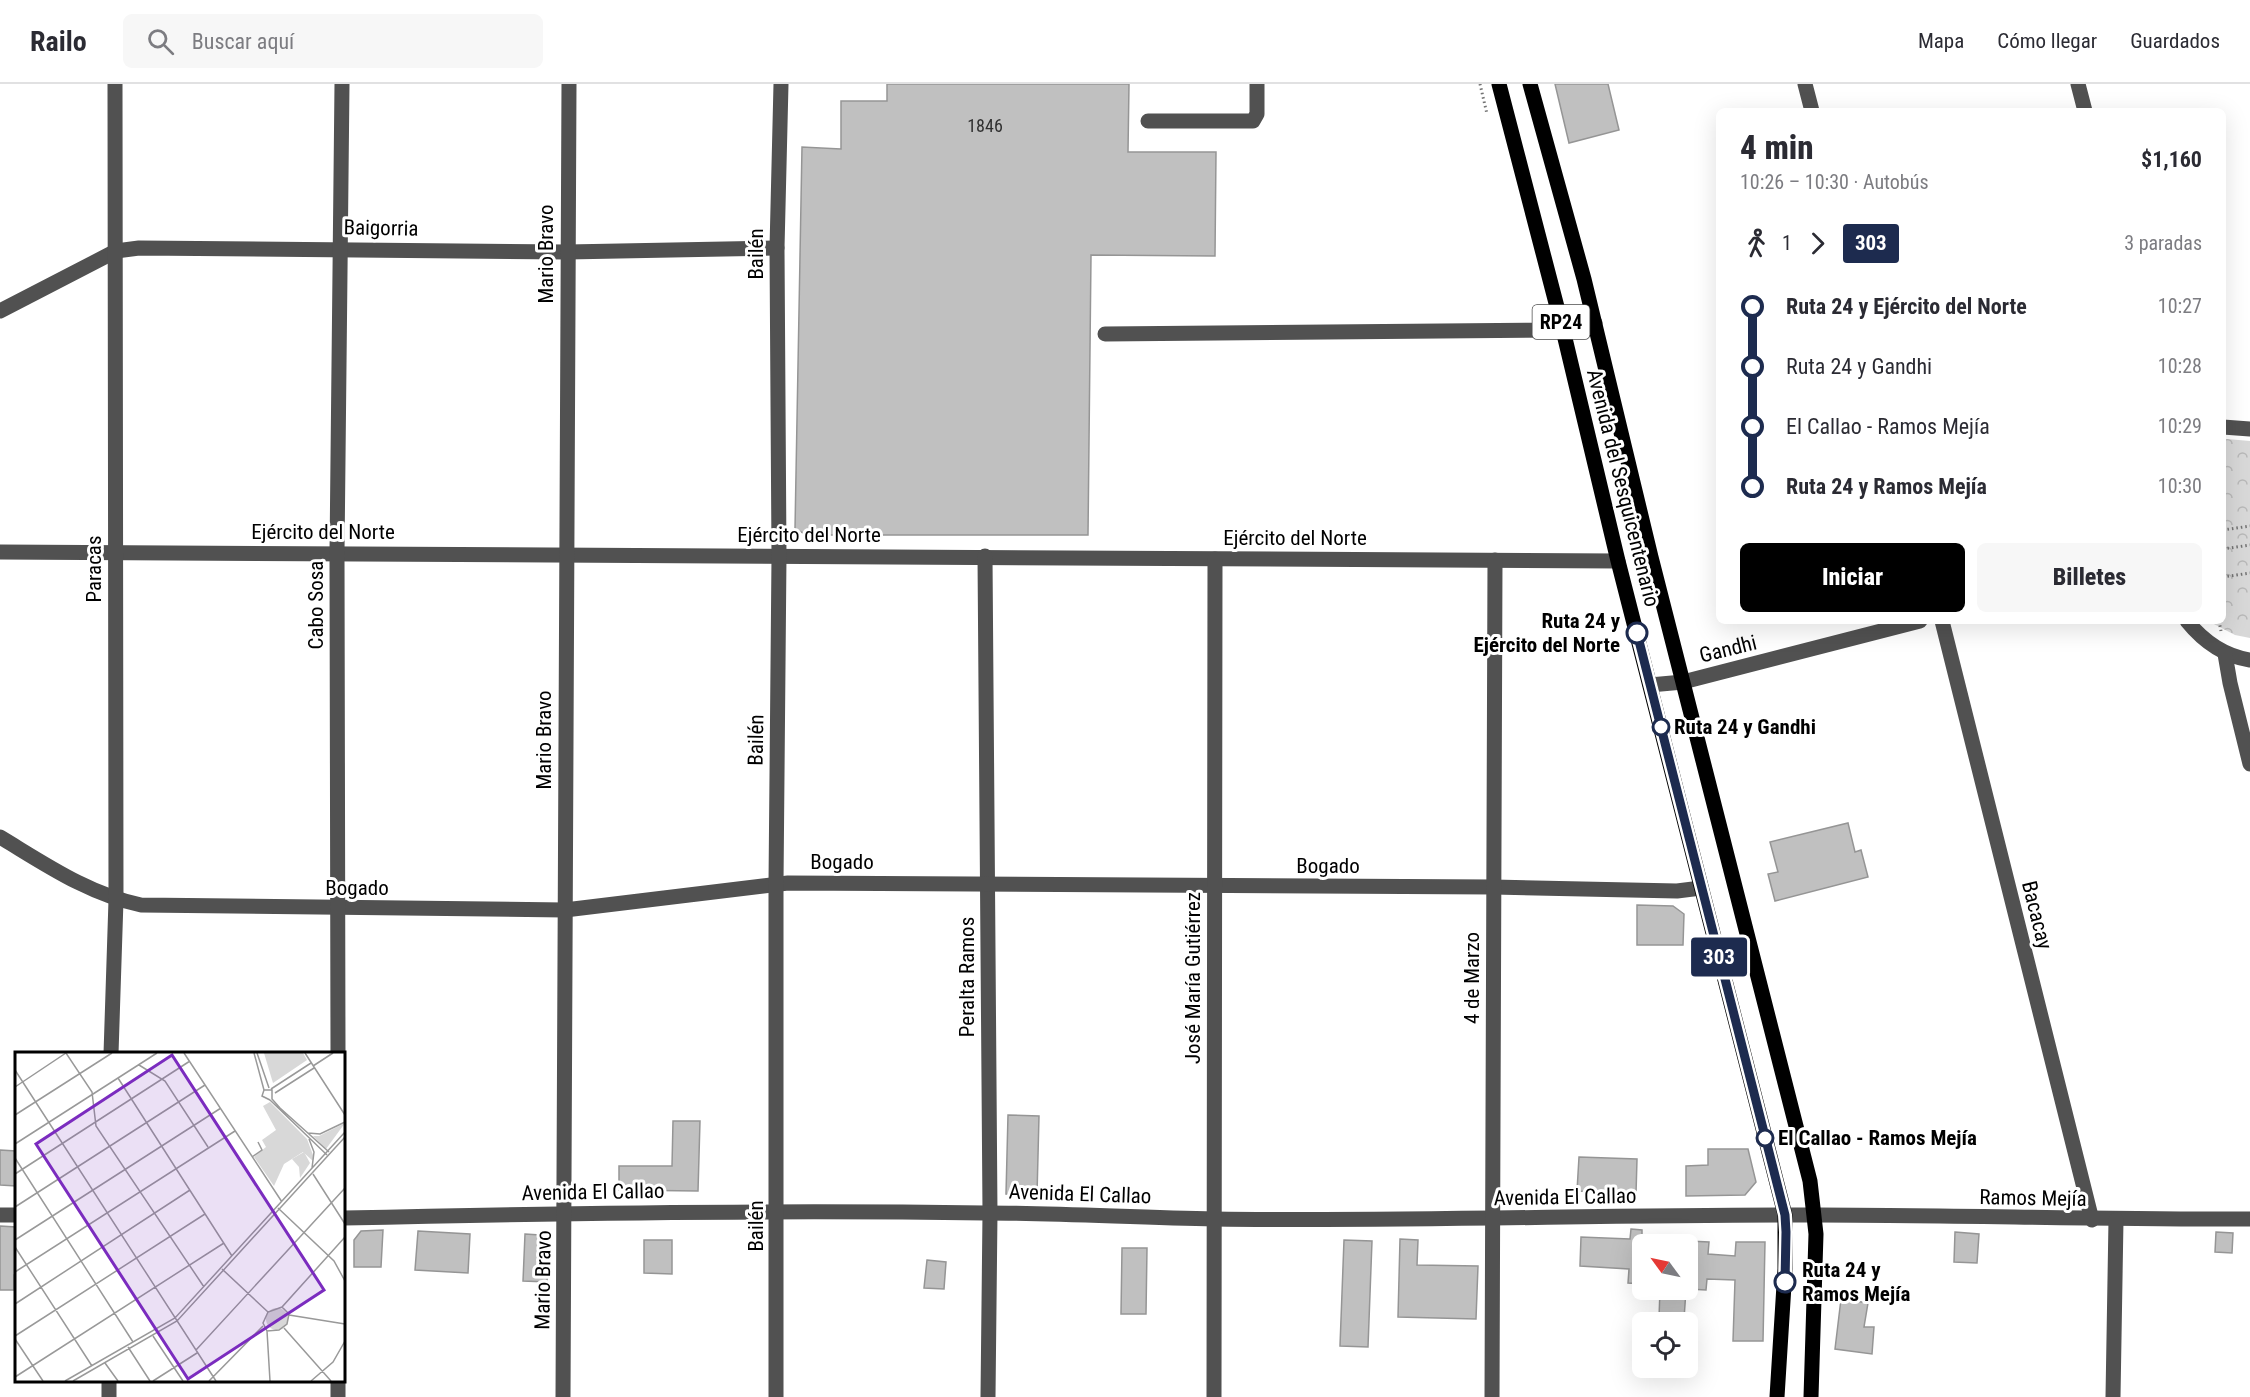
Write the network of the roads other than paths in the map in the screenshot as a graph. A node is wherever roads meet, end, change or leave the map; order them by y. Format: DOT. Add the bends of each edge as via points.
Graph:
graph roads {
  1 [pos="115,84"];
  2 [pos="342,84"];
  3 [pos="569,84"];
  4 [pos="781,84"];
  5 [pos="1257,84"];
  6 [pos="1499,84"];
  7 [pos="1530,84"];
  8 [pos="1805,84"];
  9 [pos="2078,84"];
  10 [pos="1811,108"];
  11 [pos="2084,108"];
  12 [pos="1148,121"];
  13 [pos="339,248"];
  14 [pos="777,248"];
  15 [pos="116,251"];
  16 [pos="567,252"];
  17 [pos="0,311"];
  18 [pos="1595,323"];
  19 [pos="1563,330"];
  20 [pos="1105,334"];
  21 [pos="2226,427"];
  22 [pos="2250,429"];
  23 [pos="0,552"];
  24 [pos="115,552"];
  25 [pos="337,553"];
  26 [pos="565,555"];
  27 [pos="779,556"];
  28 [pos="985,556"];
  29 [pos="1215,559"];
  30 [pos="1495,560"];
  31 [pos="1618,561"];
  32 [pos="1908,624"];
  33 [pos="1943,624"];
  34 [pos="2190,624"];
  35 [pos="2225,654"];
  36 [pos="2250,660"];
  37 [pos="1683,682"];
  38 [pos="1650,685"];
  39 [pos="2250,764"];
  40 [pos="0,837"];
  41 [pos="776,884"];
  42 [pos="987,884"];
  43 [pos="1214,886"];
  44 [pos="1493,887"];
  45 [pos="1701,888"];
  46 [pos="116,900"];
  47 [pos="337,909"];
  48 [pos="565,910"];
  49 [pos="111,1052"];
  50 [pos="338,1052"];
  51 [pos="777,1212"];
  52 [pos="564,1213"];
  53 [pos="990,1213"];
  54 [pos="1785,1215"];
  55 [pos="1815,1215"];
  56 [pos="345,1218"];
  57 [pos="1216,1219"];
  58 [pos="1493,1219"];
  59 [pos="2250,1219"];
  60 [pos="2092,1220"];
  61 [pos="2116,1220"];
  62 [pos="563,1397"];
  63 [pos="776,1397"];
  64 [pos="988,1397"];
  65 [pos="1214,1397"];
  66 [pos="1492,1397"];
  67 [pos="1777,1397"];
  68 [pos="1810,1397"];
  69 [pos="2113,1397"];
  1 -- 15 [label="street, Paracas"];
  2 -- 13 [label="street, Cabo Sosa"];
  3 -- 16 [label="street, Mario Bravo"];
  4 -- 14 [label="street, Bailén"];
  5 -- 12 [label="street" via="1257,114 1253,121"];
  6 -- 19 [label="main road, Avenida del Sesquicentenario / RP24"];
  7 -- 18 [label="main road, Avenida del Sesquicentenario / RP24"];
  8 -- 10 [label="street"];
  9 -- 11 [label="street"];
  13 -- 15 [label="street, Baigorria"];
  13 -- 16 [label="street, Baigorria"];
  13 -- 25 [label="street, Cabo Sosa"];
  14 -- 16 [label="street, Baigorria"];
  14 -- 27 [label="street, Bailén"];
  15 -- 17 [label="street, Baigorria"];
  15 -- 24 [label="street, Paracas"];
  16 -- 26 [label="street, Mario Bravo"];
  18 -- 19 [label="street"];
  18 -- 37 [label="main road, Avenida del Sesquicentenario / RP24"];
  19 -- 20 [label="street"];
  19 -- 31 [label="main road, Avenida del Sesquicentenario / RP24"];
  21 -- 22 [label="street"];
  23 -- 24 [label="street, Ejército del Norte"];
  24 -- 25 [label="street, Ejército del Norte"];
  24 -- 46 [label="street, Paracas"];
  25 -- 26 [label="street, Ejército del Norte"];
  25 -- 47 [label="street, Cabo Sosa"];
  26 -- 27 [label="street, Ejército del Norte"];
  26 -- 48 [label="street, Mario Bravo"];
  27 -- 28 [label="street, Ejército del Norte"];
  27 -- 41 [label="street, Bailén"];
  28 -- 29 [label="street, Ejército del Norte"];
  28 -- 42 [label="street, Peralta Ramos"];
  29 -- 30 [label="street, Ejército del Norte"];
  29 -- 43 [label="street, José María Gutiérrez"];
  30 -- 31 [label="street, Ejército del Norte"];
  30 -- 44 [label="street, 4 de Marzo"];
  31 -- 38 [label="main road, Avenida del Sesquicentenario / RP24"];
  32 -- 37 [label="street, Gandhi"];
  33 -- 60 [label="street, Bacacay"];
  34 -- 35 [label="street"];
  35 -- 36 [label="street"];
  35 -- 39 [label="street"];
  37 -- 38 [label="street, Gandhi"];
  37 -- 55 [label="main road, Avenida del Sesquicentenario / RP24" via="1810,1181"];
  38 -- 45 [label="main road, Avenida del Sesquicentenario / RP24"];
  40 -- 46 [label="street, Bogado" via="78,883"];
  41 -- 42 [label="street, Bogado"];
  41 -- 48 [label="street, Bogado"];
  41 -- 51 [label="street, Bailén"];
  42 -- 43 [label="street, Bogado"];
  42 -- 53 [label="street, Peralta Ramos"];
  43 -- 44 [label="street, Bogado"];
  43 -- 57 [label="street, José María Gutiérrez"];
  44 -- 45 [label="street, Bogado" via="1677,891"];
  44 -- 58 [label="street, 4 de Marzo"];
  45 -- 54 [label="main road, Avenida del Sesquicentenario / RP24"];
  46 -- 47 [label="street, Bogado" via="141,905"];
  46 -- 49 [label="street, Paracas"];
  47 -- 48 [label="street, Bogado"];
  47 -- 50 [label="street, Cabo Sosa"];
  48 -- 52 [label="street, Mario Bravo"];
  51 -- 52 [label="street, Avenida El Callao"];
  51 -- 53 [label="street, Avenida El Callao"];
  51 -- 63 [label="street, Bailén"];
  52 -- 56 [label="street, Avenida El Callao"];
  52 -- 62 [label="street, Mario Bravo"];
  53 -- 57 [label="street, Avenida El Callao"];
  53 -- 64 [label="street, Peralta Ramos"];
  54 -- 55 [label="street, Avenida El Callao"];
  54 -- 58 [label="street, Avenida El Callao"];
  54 -- 67 [label="main road, Avenida del Sesquicentenario / RP24"];
  55 -- 60 [label="street, Ramos Mejía"];
  55 -- 68 [label="main road, Avenida del Sesquicentenario / RP24"];
  57 -- 58 [label="street, Avenida El Callao"];
  57 -- 65 [label="street, José María Gutiérrez"];
  58 -- 66 [label="street, 4 de Marzo"];
  59 -- 61 [label="street, Ramos Mejía"];
  60 -- 61 [label="street, Ramos Mejía"];
  61 -- 69 [label="street"];
}
